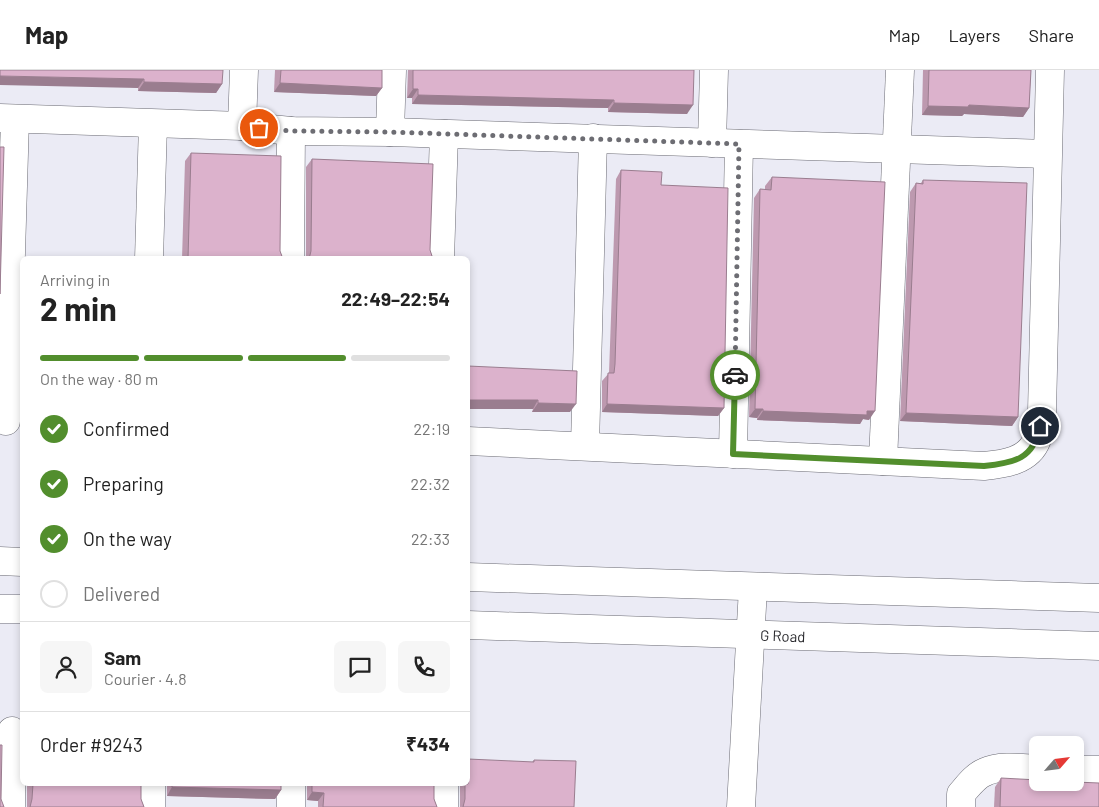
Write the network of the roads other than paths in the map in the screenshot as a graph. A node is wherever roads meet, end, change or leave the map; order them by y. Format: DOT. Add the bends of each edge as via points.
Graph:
graph roads {
  1 [pos="244,70"];
  2 [pos="392,70"];
  3 [pos="714,70"];
  4 [pos="900,70"];
  5 [pos="1050,70"];
  6 [pos="8,119"];
  7 [pos="153,124"];
  8 [pos="242,126"];
  9 [pos="292,131"];
  10 [pos="390,132"];
  11 [pos="444,134"];
  12 [pos="594,138"];
  13 [pos="712,143"];
  14 [pos="739,144"];
  15 [pos="897,149"];
  16 [pos="1047,154"];
  17 [pos="149,256"];
  18 [pos="290,256"];
  19 [pos="440,256"];
  20 [pos="6,421"];
  21 [pos="470,441"];
  22 [pos="585,446"];
  23 [pos="733,454"];
  24 [pos="883,461"];
  25 [pos="0,561"];
  26 [pos="20,562"];
  27 [pos="470,578"];
  28 [pos="753,588"];
  29 [pos="1099,598"];
  30 [pos="0,609"];
  31 [pos="20,609"];
  32 [pos="470,625"];
  33 [pos="750,634"];
  34 [pos="1099,646"];
  35 [pos="12,731"];
  36 [pos="1029,769"];
  37 [pos="1084,770"];
  38 [pos="1099,770"];
  39 [pos="151,786"];
  40 [pos="291,786"];
  41 [pos="444,786"];
  42 [pos="11,807"];
  43 [pos="150,807"];
  44 [pos="291,807"];
  45 [pos="444,807"];
  46 [pos="741,807"];
  47 [pos="961,807"];
  1 -- 8 [label="street"];
  2 -- 10 [label="street"];
  3 -- 13 [label="street"];
  4 -- 15 [label="street"];
  5 -- 16 [label="street"];
  6 -- 7 [label="street"];
  6 -- 20 [label="street"];
  7 -- 8 [label="street"];
  7 -- 17 [label="street"];
  8 -- 9 [label="street"];
  9 -- 10 [label="street"];
  9 -- 18 [label="street"];
  10 -- 11 [label="street"];
  11 -- 12 [label="street"];
  11 -- 19 [label="street"];
  12 -- 13 [label="street"];
  12 -- 22 [label="street"];
  13 -- 14 [label="street"];
  14 -- 15 [label="street"];
  14 -- 23 [label="street"];
  15 -- 16 [label="street"];
  15 -- 24 [label="street"];
  16 -- 24 [label="street" via="1042,412 1037,440 1026,455 1006,463 984,466"];
  21 -- 22 [label="street"];
  22 -- 23 [label="street"];
  23 -- 24 [label="street"];
  25 -- 26 [label="street"];
  27 -- 28 [label="street"];
  28 -- 29 [label="street"];
  28 -- 33 [label="street"];
  30 -- 31 [label="street"];
  32 -- 33 [label="street, G Road"];
  33 -- 34 [label="street, G Road"];
  33 -- 46 [label="street"];
  35 -- 42 [label="street"];
  36 -- 47 [label="street" via="985,772 961,794"];
  37 -- 38 [label="street"];
  39 -- 43 [label="street"];
  40 -- 44 [label="street"];
  41 -- 45 [label="street"];
}
